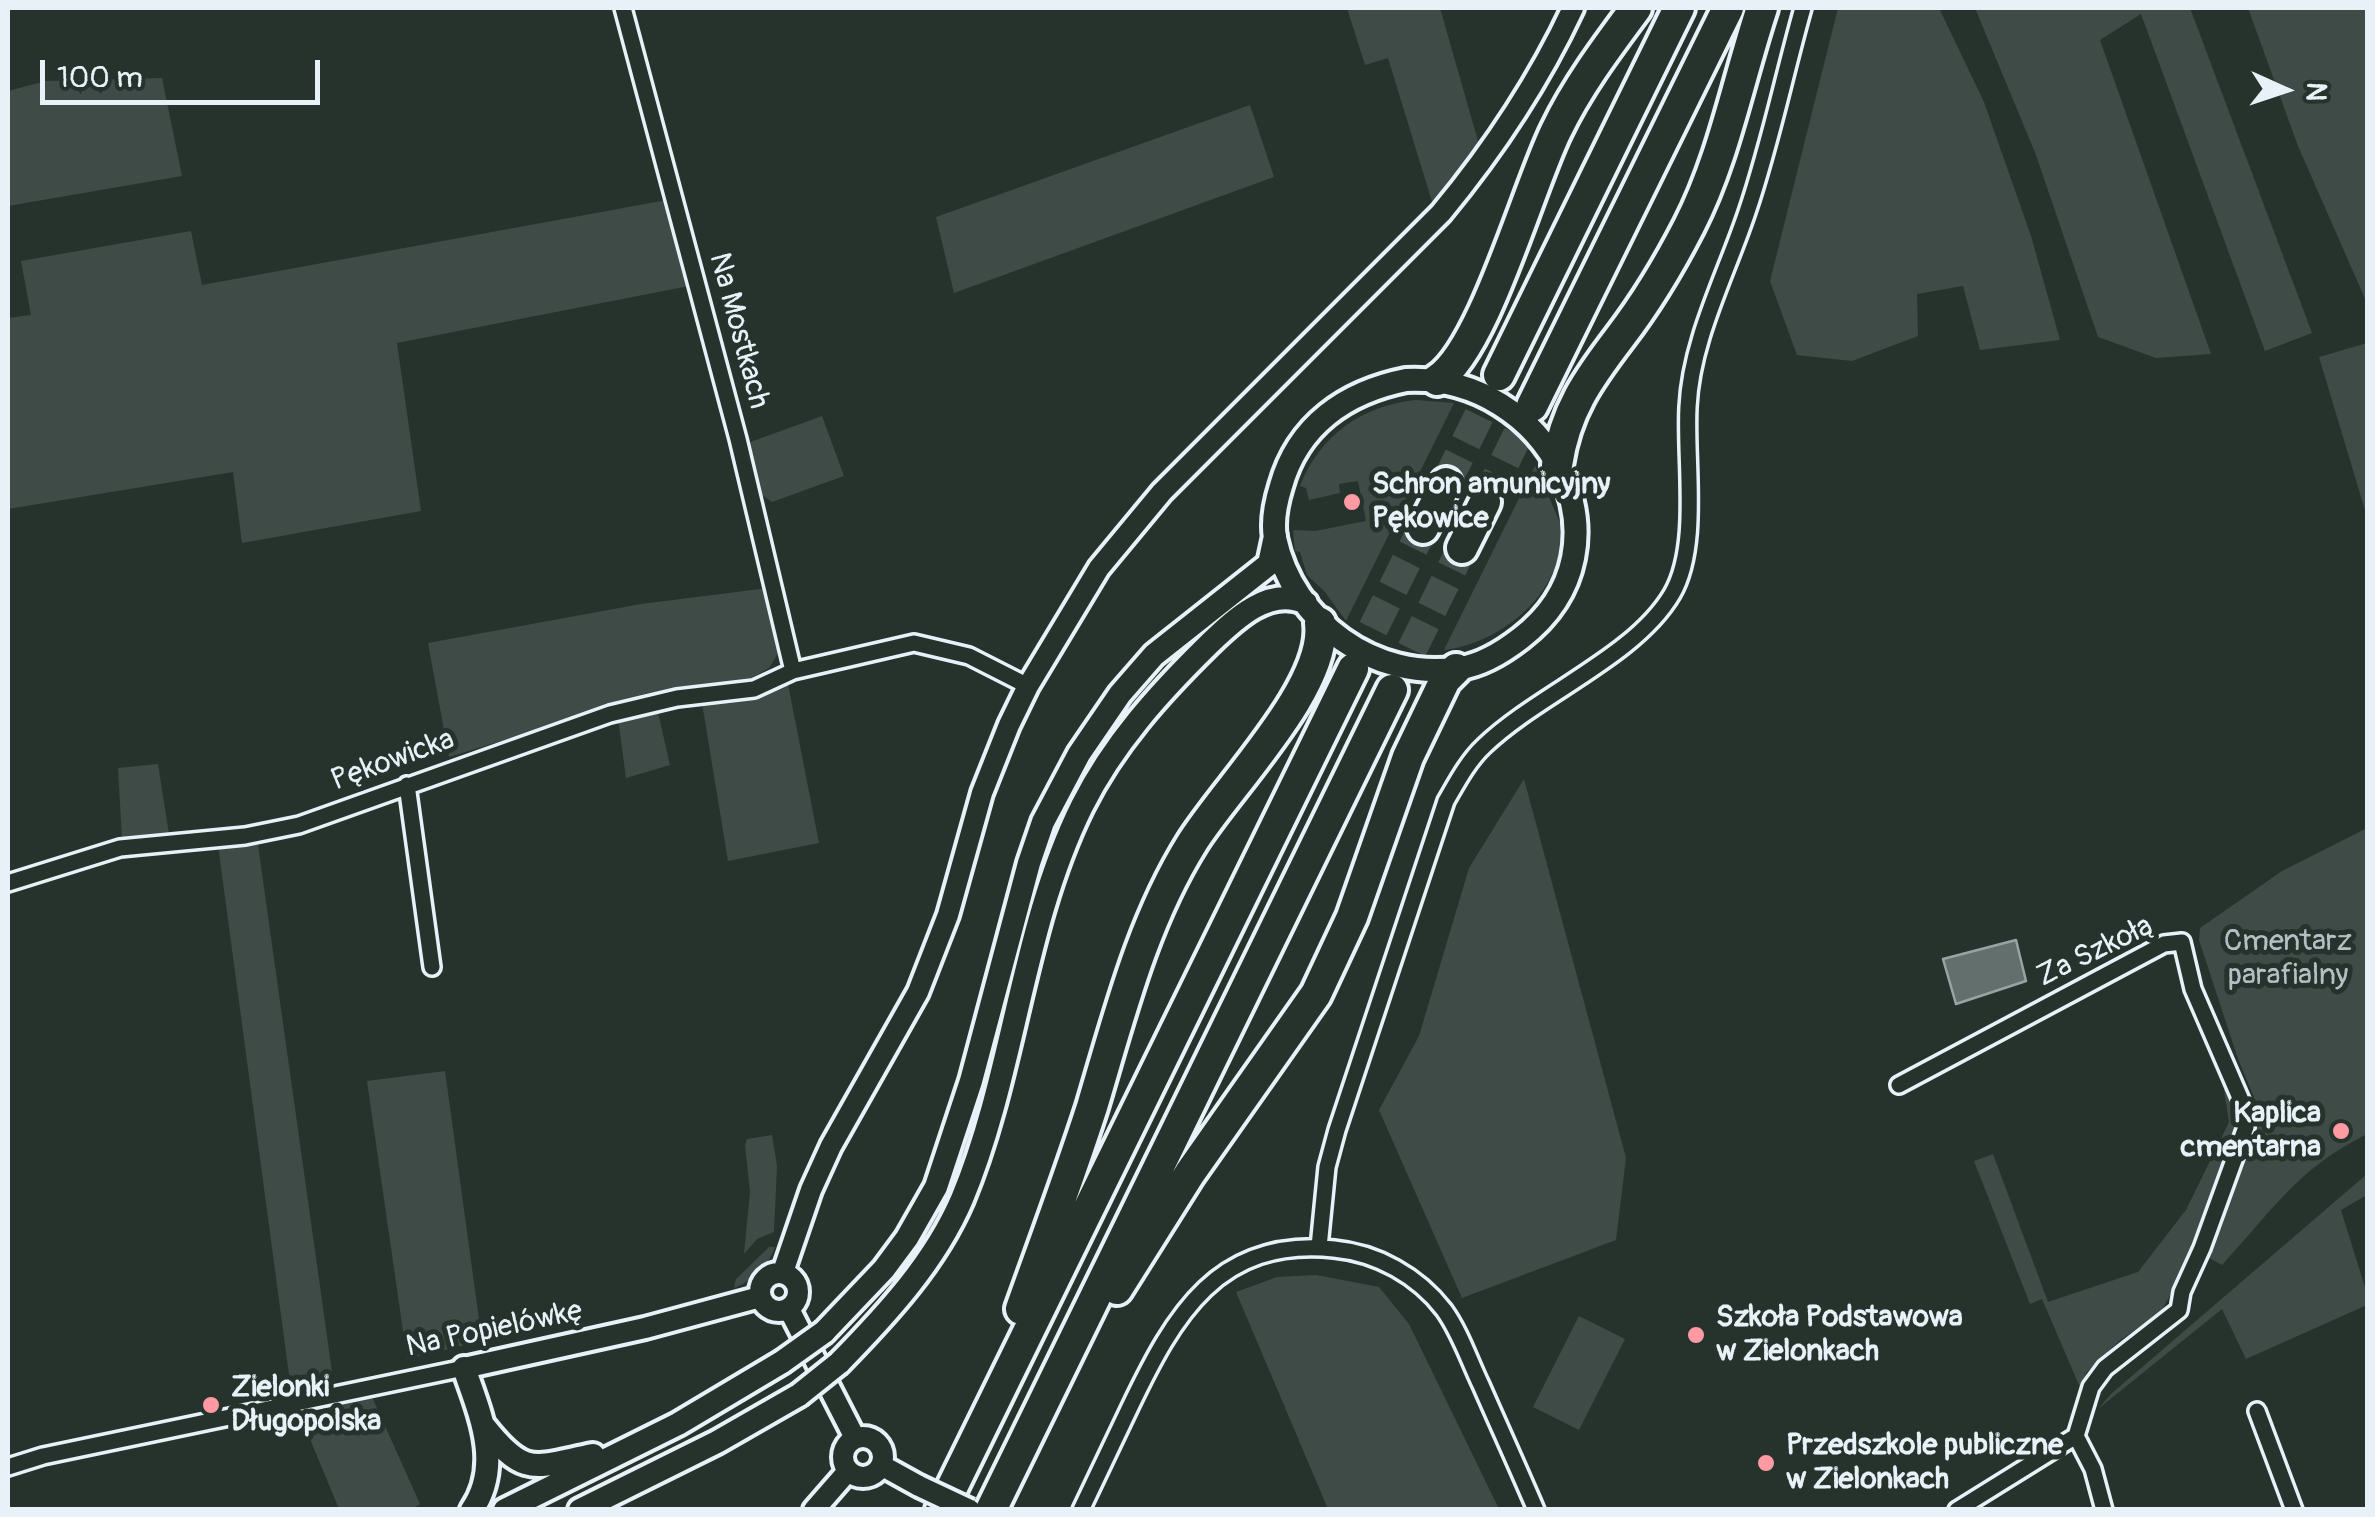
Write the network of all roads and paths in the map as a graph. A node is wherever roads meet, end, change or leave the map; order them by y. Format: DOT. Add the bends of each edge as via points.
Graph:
graph roads {
  1 [pos="623,8"];
  2 [pos="1572,8"];
  3 [pos="1636,8"];
  4 [pos="1679,8"];
  5 [pos="1728,8"];
  6 [pos="1762,8"];
  7 [pos="1803,8"];
  8 [pos="1499,376"];
  9 [pos="1436,380"];
  10 [pos="1532,406"];
  11 [pos="1557,465"];
  12 [pos="1446,483"];
  13 [pos="1484,502"];
  14 [pos="1423,528"];
  15 [pos="1275,536"];
  16 [pos="1462,548"];
  17 [pos="1313,613"];
  18 [pos="1354,669"];
  19 [pos="1456,669"];
  20 [pos="793,671"];
  21 [pos="1028,686"];
  22 [pos="1392,690"];
  23 [pos="407,785"];
  24 [pos="8,883"];
  25 [pos="432,967"];
  26 [pos="1898,1085"];
  27 [pos="1320,1247"];
  28 [pos="783,1272"];
  29 [pos="760,1296"];
  30 [pos="789,1309"];
  31 [pos="464,1368"];
  32 [pos="1058,1371"];
  33 [pos="2257,1411"];
  34 [pos="484,1426"];
  35 [pos="2076,1436"];
  36 [pos="855,1438"];
  37 [pos="628,1448"];
  38 [pos="969,1452"];
  39 [pos="881,1465"];
  40 [pos="8,1468"];
  41 [pos="848,1471"];
  42 [pos="600,1503"];
  43 [pos="472,1510"];
  44 [pos="505,1510"];
  45 [pos="580,1510"];
  46 [pos="814,1510"];
  47 [pos="941,1510"];
  48 [pos="970,1510"];
  49 [pos="991,1510"];
  50 [pos="1082,1510"];
  51 [pos="1536,1510"];
  52 [pos="1957,1510"];
  53 [pos="2104,1510"];
  54 [pos="2294,1510"];
  1 -- 20 [label="street, Na Mostkach"];
  2 -- 21 [label="street" via="1524,100 1462,188 1162,492 1099,568"];
  3 -- 9 [label="highway" via="1556,132 1472,333 1450,372"];
  4 -- 8 [label="highway"];
  5 -- 10 [label="highway"];
  6 -- 11 [label="highway" via="1691,222 1589,377 1561,436"];
  7 -- 27 [label="street" via="1749,207 1694,362 1687,533 1674,592 1648,623 1495,736 1446,801 1337,1130"];
  9 -- 11 [label="main road" via="1479,391 1513,410"];
  9 -- 15 [label="main road" via="1364,391 1316,424 1290,460 1277,497"];
  11 -- 19 [label="main road" via="1574,521 1566,585 1525,635 1494,656"];
  12 -- 14 [label="highway"];
  13 -- 16 [label="highway"];
  15 -- 17 [label="main road" via="1287,572"];
  15 -- 37 [label="main road, bridge" via="1268,564 1154,656 1079,754 1028,863 936,1187 884,1269 824,1332 782,1362"];
  17 -- 19 [label="main road" via="1343,642 1378,661"];
  17 -- 38 [label="highway" via="1320,648 1306,680 1194,839 1159,904"];
  17 -- 42 [label="main road, bridge" via="1292,597 1273,599 1230,624 1140,716 1100,773 1054,871 990,1118 962,1198 901,1296 839,1363 798,1395"];
  18 -- 38 [label="highway"];
  19 -- 32 [label="highway" via="1408,757 1352,918 1316,994"];
  20 -- 21 [label="street, Pękowicka" via="914,644 969,656"];
  20 -- 23 [label="street, Pękowicka" via="754,689 610,714"];
  21 -- 28 [label="street" via="982,794 918,992 832,1146"];
  22 -- 32 [label="highway"];
  23 -- 24 [label="street, Pękowicka" via="299,825 120,848"];
  23 -- 25 [label="street"];
  26 -- 35 [label="street, Za Szkołą" via="2164,944 2182,942 2193,989 2246,1126 2179,1310 2104,1368"];
  27 -- 50 [label="street" via="1247,1261 1197,1294 1163,1340"];
  27 -- 51 [label="street" via="1378,1260 1432,1296 1454,1326"];
  28 -- 29 [label="street" via="765,1278"];
  28 -- 30 [label="street" via="798,1292"];
  29 -- 30 [label="street" via="771,1310"];
  29 -- 31 [label="street, Na Popielówkę"];
  30 -- 36 [label="street"];
  31 -- 34 [label="main road"];
  31 -- 40 [label="street, Na Popielówkę"];
  32 -- 49 [label="highway"];
  33 -- 54 [label="street"];
  34 -- 37 [label="main road" via="506,1454 528,1465"];
  34 -- 43 [label="main road" via="488,1464"];
  35 -- 52 [label="street"];
  35 -- 53 [label="street"];
  36 -- 39 [label="street" via="877,1443"];
  36 -- 41 [label="street" via="843,1453"];
  37 -- 44 [label="main road"];
  38 -- 47 [label="highway"];
  39 -- 41 [label="street" via="866,1477"];
  39 -- 48 [label="street, bridge"];
  41 -- 46 [label="street"];
  42 -- 45 [label="main road"];
}
